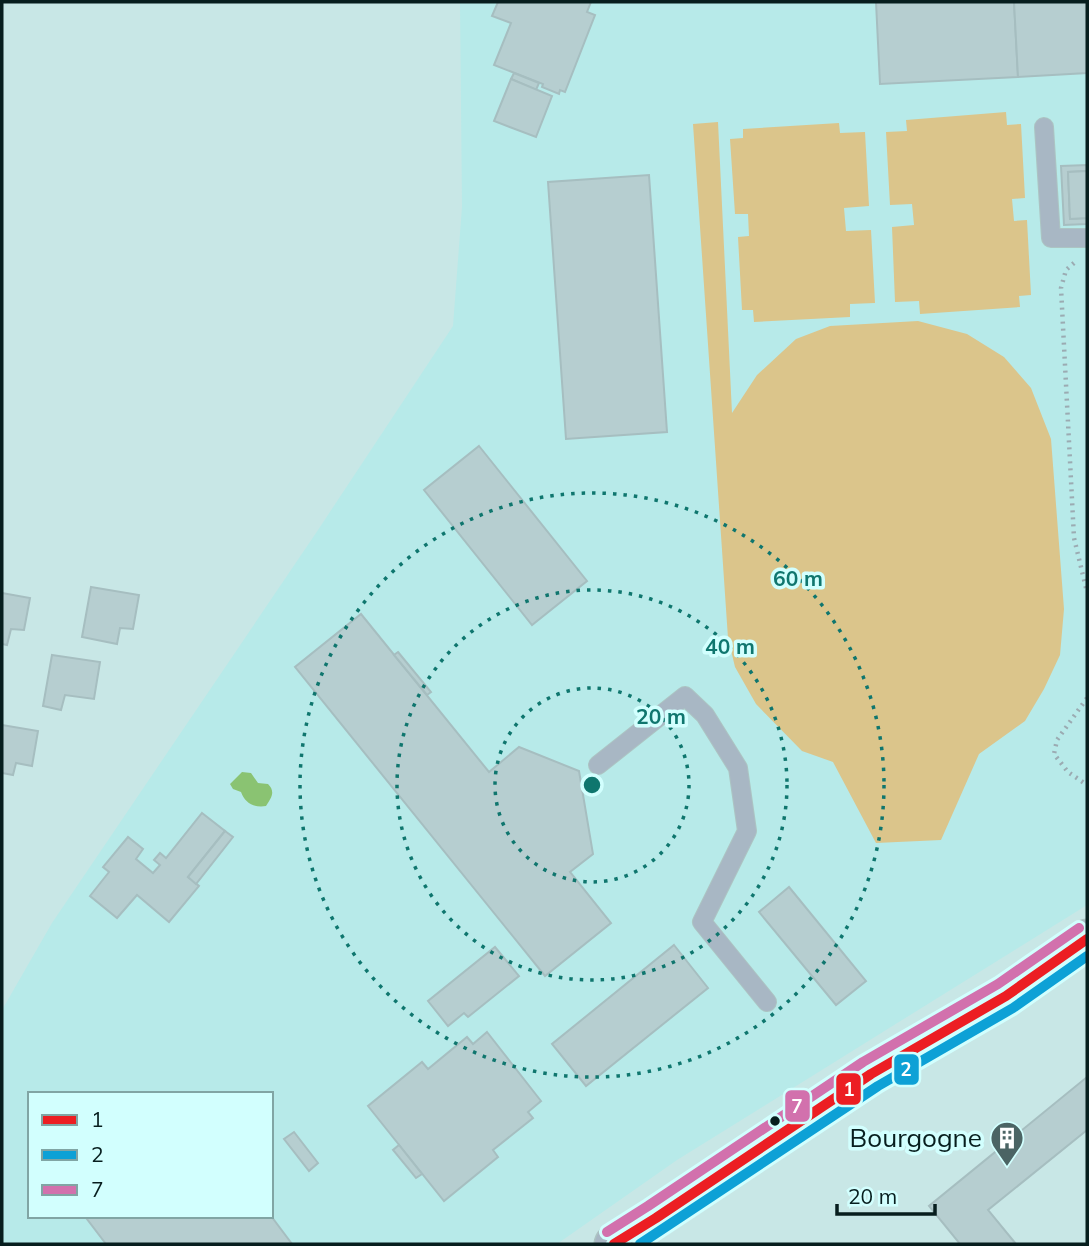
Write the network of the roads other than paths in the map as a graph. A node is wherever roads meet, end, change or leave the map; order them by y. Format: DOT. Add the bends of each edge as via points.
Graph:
graph roads {
  1 [pos="1044,127"];
  2 [pos="1087,238"];
  3 [pos="598,765"];
  4 [pos="1087,939"];
  5 [pos="767,1002"];
  6 [pos="614,1244"];
  1 -- 2 [label="lane" via="1051,238"];
  3 -- 5 [label="lane" via="685,696 705,715 738,768 747,831 702,922"];
  4 -- 6 [label="street" via="1006,996 871,1074"];
}
